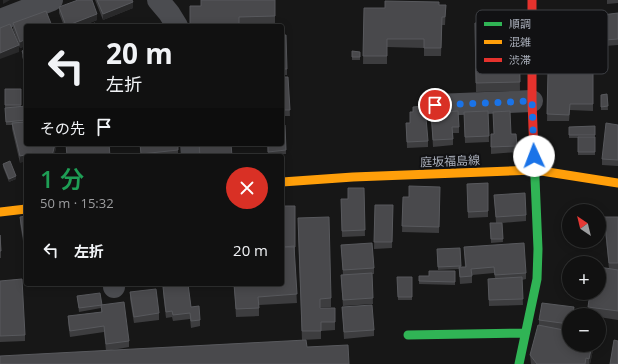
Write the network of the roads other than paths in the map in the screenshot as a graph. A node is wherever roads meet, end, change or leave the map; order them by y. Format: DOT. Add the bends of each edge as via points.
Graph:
graph roads {
  1 [pos="52,0"];
  2 [pos="158,0"];
  3 [pos="0,20"];
  4 [pos="175,24"];
  5 [pos="532,74"];
  6 [pos="532,101"];
  7 [pos="435,105"];
  8 [pos="535,170"];
  9 [pos="284,182"];
  10 [pos="618,183"];
  11 [pos="24,209"];
  12 [pos="0,212"];
  13 [pos="525,333"];
  14 [pos="408,335"];
  15 [pos="518,364"];
  1 -- 3 [label="street"];
  2 -- 4 [label="street"];
  5 -- 6 [label="street"];
  6 -- 7 [label="street"];
  6 -- 8 [label="street"];
  8 -- 9 [label="street, 庭坂福島線"];
  8 -- 10 [label="street, 庭坂福島線"];
  8 -- 13 [label="street" via="537,280"];
  11 -- 12 [label="street"];
  13 -- 14 [label="street"];
  13 -- 15 [label="street"];
}
